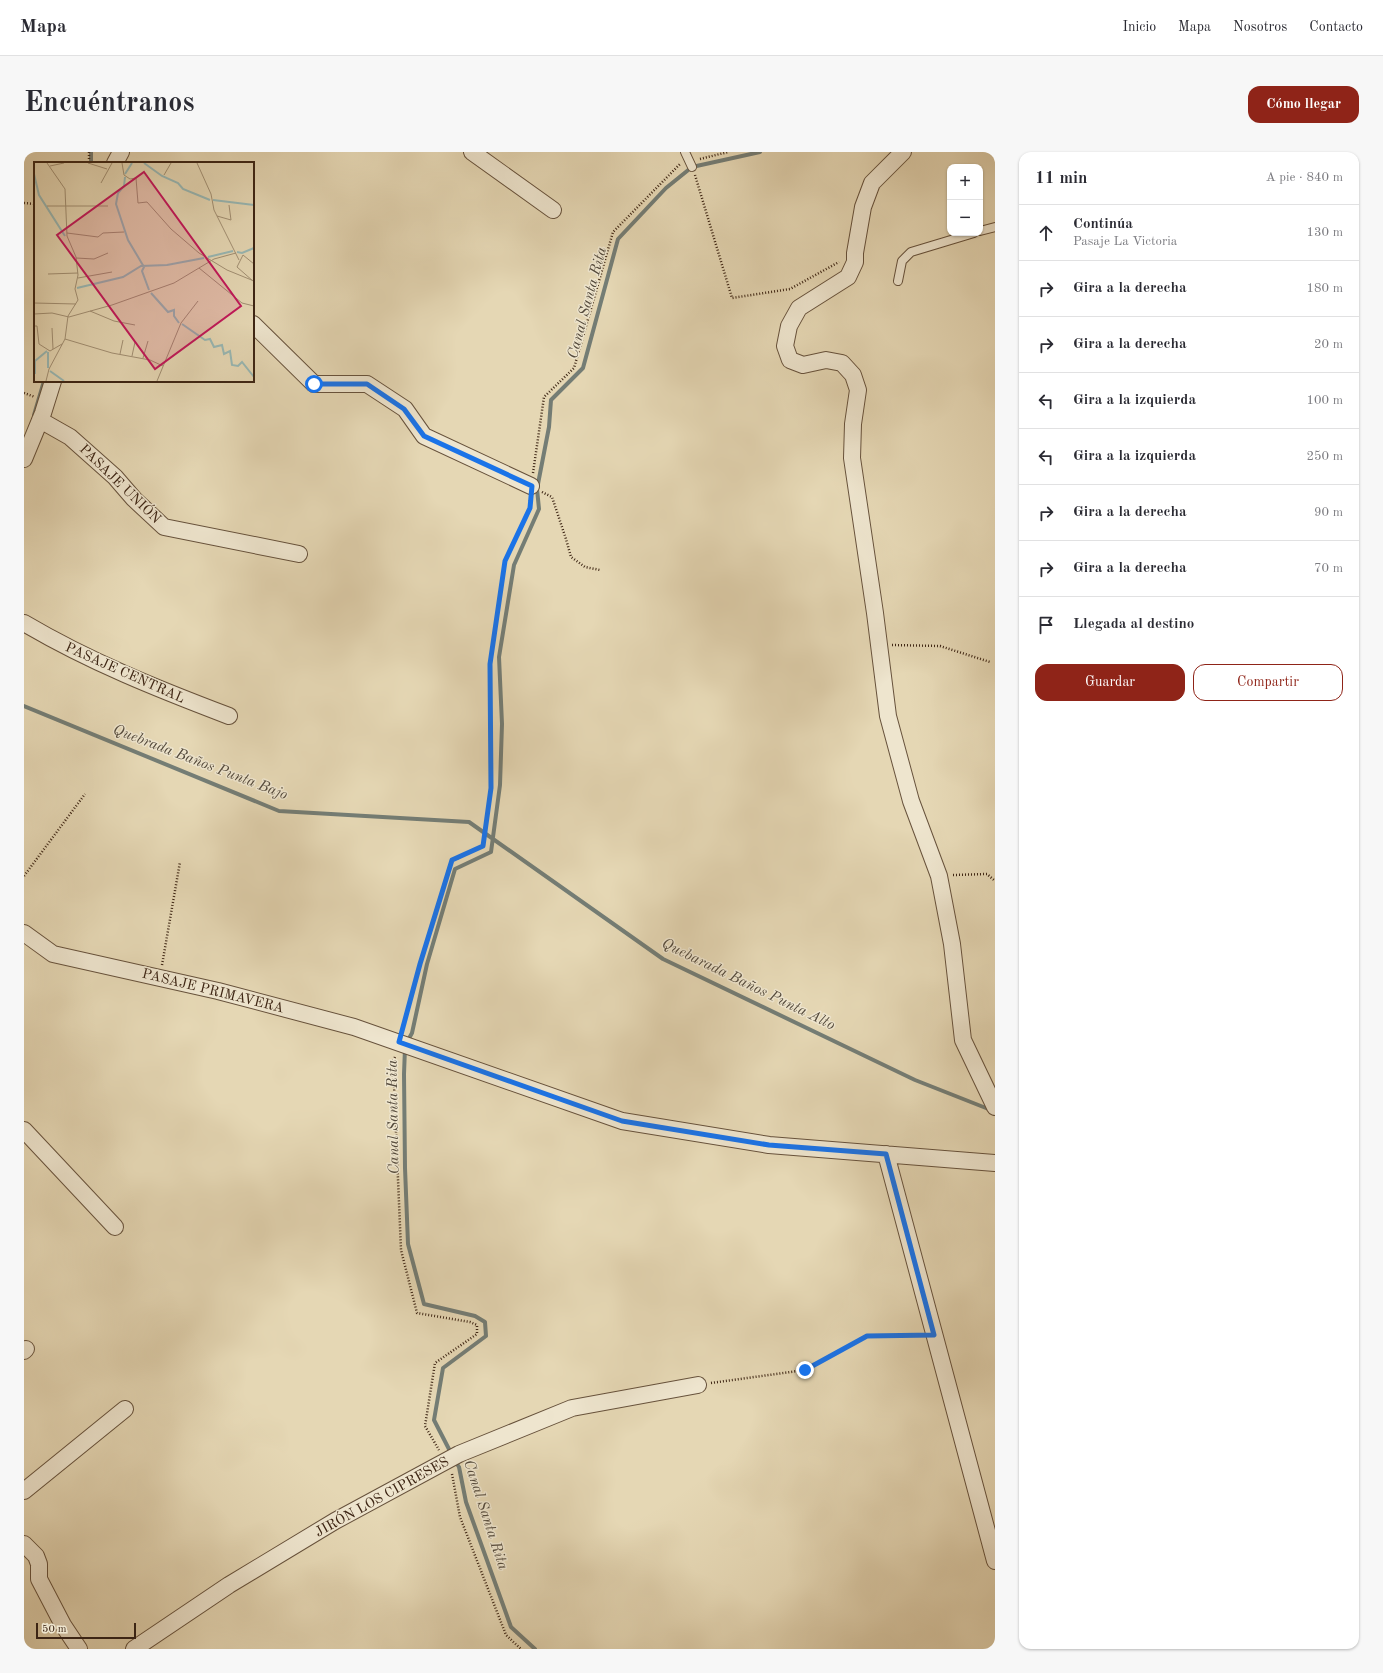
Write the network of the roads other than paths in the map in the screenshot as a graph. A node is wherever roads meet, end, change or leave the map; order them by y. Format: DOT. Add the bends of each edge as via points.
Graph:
graph roads {
  1 [pos="121,152"];
  2 [pos="472,152"];
  3 [pos="685,152"];
  4 [pos="902,152"];
  5 [pos="116,162"];
  6 [pos="691,164"];
  7 [pos="553,210"];
  8 [pos="995,227"];
  9 [pos="983,230"];
  10 [pos="964,236"];
  11 [pos="898,281"];
  12 [pos="254,325"];
  13 [pos="53,382"];
  14 [pos="40,420"];
  15 [pos="24,459"];
  16 [pos="532,486"];
  17 [pos="299,554"];
  18 [pos="24,623"];
  19 [pos="229,716"];
  20 [pos="24,933"];
  21 [pos="995,1107"];
  22 [pos="24,1130"];
  23 [pos="886,1154"];
  24 [pos="995,1163"];
  25 [pos="115,1227"];
  26 [pos="698,1385"];
  27 [pos="125,1408"];
  28 [pos="24,1491"];
  29 [pos="24,1544"];
  30 [pos="995,1561"];
  31 [pos="79,1649"];
  32 [pos="134,1649"];
  1 -- 5 [label="street"];
  2 -- 7 [label="street"];
  3 -- 6 [label="lane"];
  4 -- 21 [label="street" via="872,183 863,207 855,262 848,277 799,308 788,326 786,346 790,360 803,365 826,360 842,363 853,375 858,390 852,458 888,716 910,801 939,876 952,944 963,1040"];
  8 -- 9 [label="lane"];
  10 -- 11 [label="lane" via="911,252 902,261"];
  12 -- 16 [label="street" via="314,384 367,384 404,409 424,436"];
  13 -- 14 [label="street"];
  14 -- 15 [label="street"];
  14 -- 17 [label="street, PASAJE UNIÓN" via="70,437 115,477 164,527"];
  18 -- 19 [label="street, PASAJE CENTRAL" via="59,644 144,684"];
  20 -- 23 [label="street, PASAJE PRIMAVERA" via="53,954 354,1027 622,1121 769,1145"];
  22 -- 25 [label="street"];
  23 -- 24 [label="street, PASAJE PRIMAVERA"];
  23 -- 30 [label="street"];
  26 -- 32 [label="street, JIRÓN LOS CIPRESES" via="572,1408 459,1454 322,1529 229,1585"];
  27 -- 28 [label="street"];
  29 -- 31 [label="street" via="36,1556 39,1579"];
}
